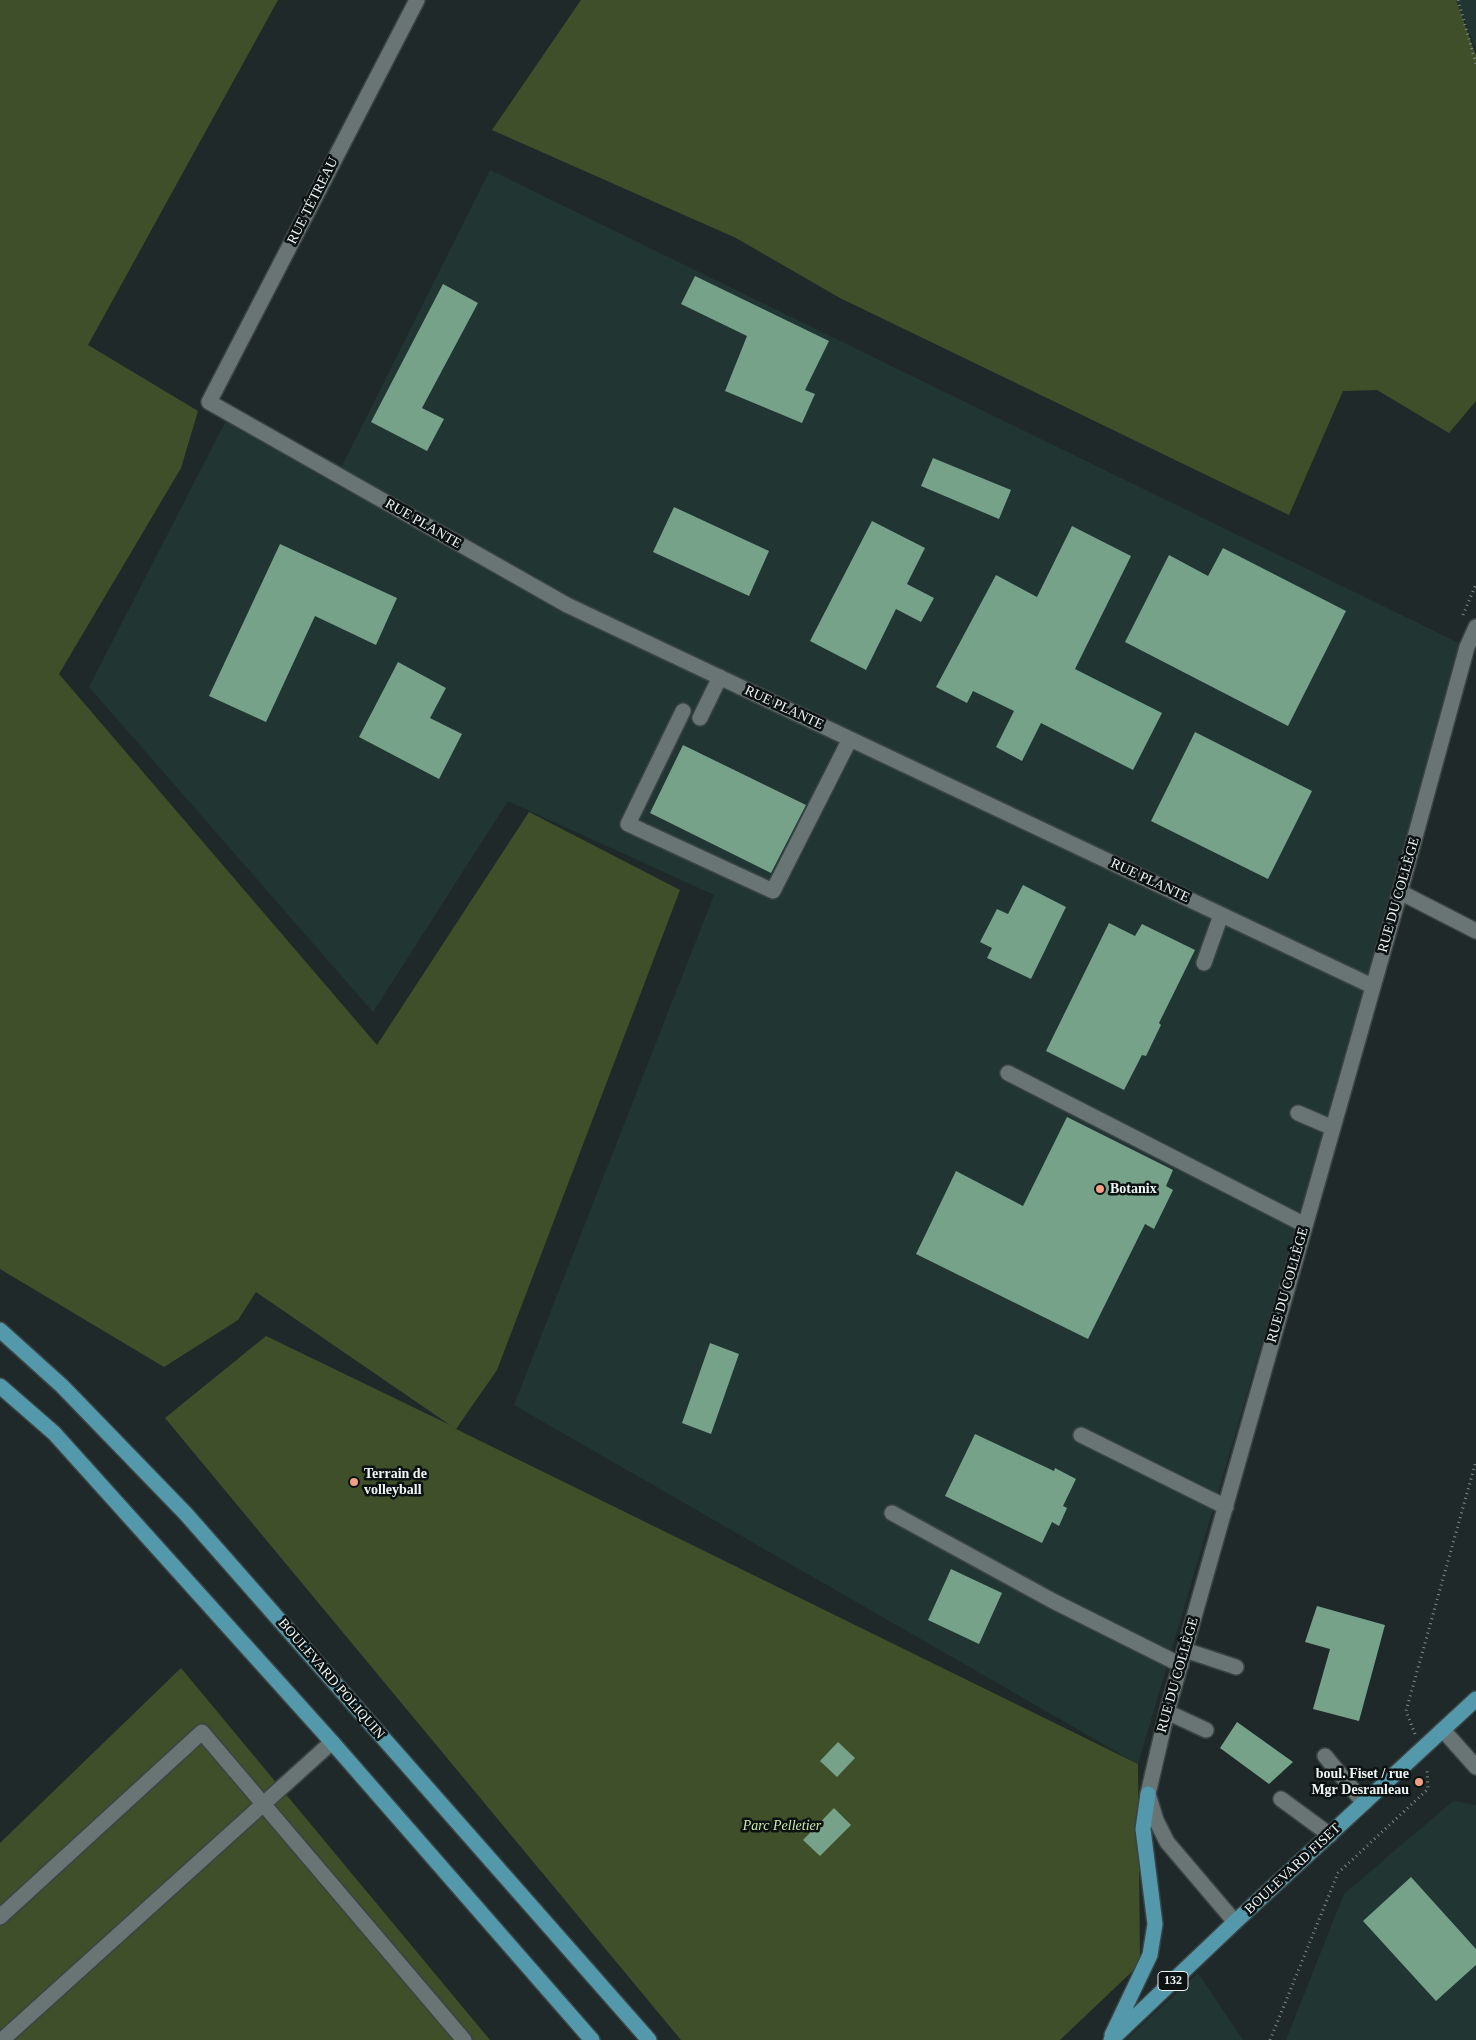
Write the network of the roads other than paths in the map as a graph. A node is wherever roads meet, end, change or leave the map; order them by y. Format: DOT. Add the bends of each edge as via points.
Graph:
graph roads {
  1 [pos="417,0"];
  2 [pos="209,402"];
  3 [pos="1476,627"];
  4 [pos="1472,649"];
  5 [pos="720,677"];
  6 [pos="683,711"];
  7 [pos="700,718"];
  8 [pos="850,739"];
  9 [pos="1400,892"];
  10 [pos="1221,914"];
  11 [pos="1476,931"];
  12 [pos="1204,963"];
  13 [pos="1372,986"];
  14 [pos="1008,1073"];
  15 [pos="1298,1113"];
  16 [pos="1333,1128"];
  17 [pos="1305,1225"];
  18 [pos="0,1330"];
  19 [pos="0,1386"];
  20 [pos="1082,1435"];
  21 [pos="1226,1507"];
  22 [pos="892,1513"];
  23 [pos="1185,1650"];
  24 [pos="1181,1665"];
  25 [pos="1236,1667"];
  26 [pos="1476,1699"];
  27 [pos="1167,1712"];
  28 [pos="1206,1730"];
  29 [pos="1444,1730"];
  30 [pos="332,1742"];
  31 [pos="1325,1756"];
  32 [pos="1476,1767"];
  33 [pos="1148,1794"];
  34 [pos="1281,1800"];
  35 [pos="1364,1803"];
  36 [pos="263,1805"];
  37 [pos="1330,1835"];
  38 [pos="0,1917"];
  39 [pos="1235,1922"];
  40 [pos="2,2040"];
  41 [pos="464,2040"];
  42 [pos="592,2040"];
  43 [pos="649,2040"];
  44 [pos="1110,2040"];
  1 -- 2 [label="street, RUE TÉTREAU"];
  2 -- 5 [label="street, RUE PLANTE" via="567,605"];
  3 -- 4 [label="street, RUE DU COLLÈGE"];
  4 -- 9 [label="street, RUE DU COLLÈGE"];
  5 -- 7 [label="street"];
  5 -- 8 [label="street, RUE PLANTE"];
  6 -- 8 [label="street" via="628,824 773,891"];
  8 -- 10 [label="street, RUE PLANTE"];
  9 -- 11 [label="street"];
  9 -- 13 [label="street, RUE DU COLLÈGE"];
  10 -- 12 [label="street"];
  10 -- 13 [label="street, RUE PLANTE"];
  13 -- 16 [label="street, RUE DU COLLÈGE"];
  14 -- 17 [label="street"];
  15 -- 16 [label="street"];
  16 -- 17 [label="street, RUE DU COLLÈGE"];
  17 -- 21 [label="street, RUE DU COLLÈGE"];
  18 -- 43 [label="main road, BOULEVARD POLIQUIN" via="62,1386 186,1514"];
  19 -- 30 [label="main road" via="54,1433"];
  20 -- 21 [label="street"];
  21 -- 23 [label="street, RUE DU COLLÈGE"];
  22 -- 24 [label="street" via="1053,1601"];
  23 -- 24 [label="street, RUE DU COLLÈGE"];
  23 -- 25 [label="street"];
  24 -- 27 [label="street, RUE DU COLLÈGE"];
  26 -- 29 [label="main road, BOULEVARD FISET / 132"];
  27 -- 28 [label="street"];
  27 -- 33 [label="street, RUE DU COLLÈGE"];
  29 -- 32 [label="street"];
  29 -- 35 [label="main road, BOULEVARD FISET / 132"];
  30 -- 36 [label="street"];
  30 -- 42 [label="main road"];
  31 -- 35 [label="street"];
  33 -- 39 [label="street" via="1167,1842"];
  33 -- 44 [label="main road" via="1143,1829 1155,1924 1150,1955"];
  34 -- 37 [label="street"];
  35 -- 37 [label="main road, BOULEVARD FISET / 132"];
  36 -- 38 [label="street" via="202,1732"];
  36 -- 40 [label="street"];
  36 -- 41 [label="street"];
  37 -- 39 [label="main road, BOULEVARD FISET / 132"];
  39 -- 44 [label="main road, BOULEVARD FISET / 132"];
}
